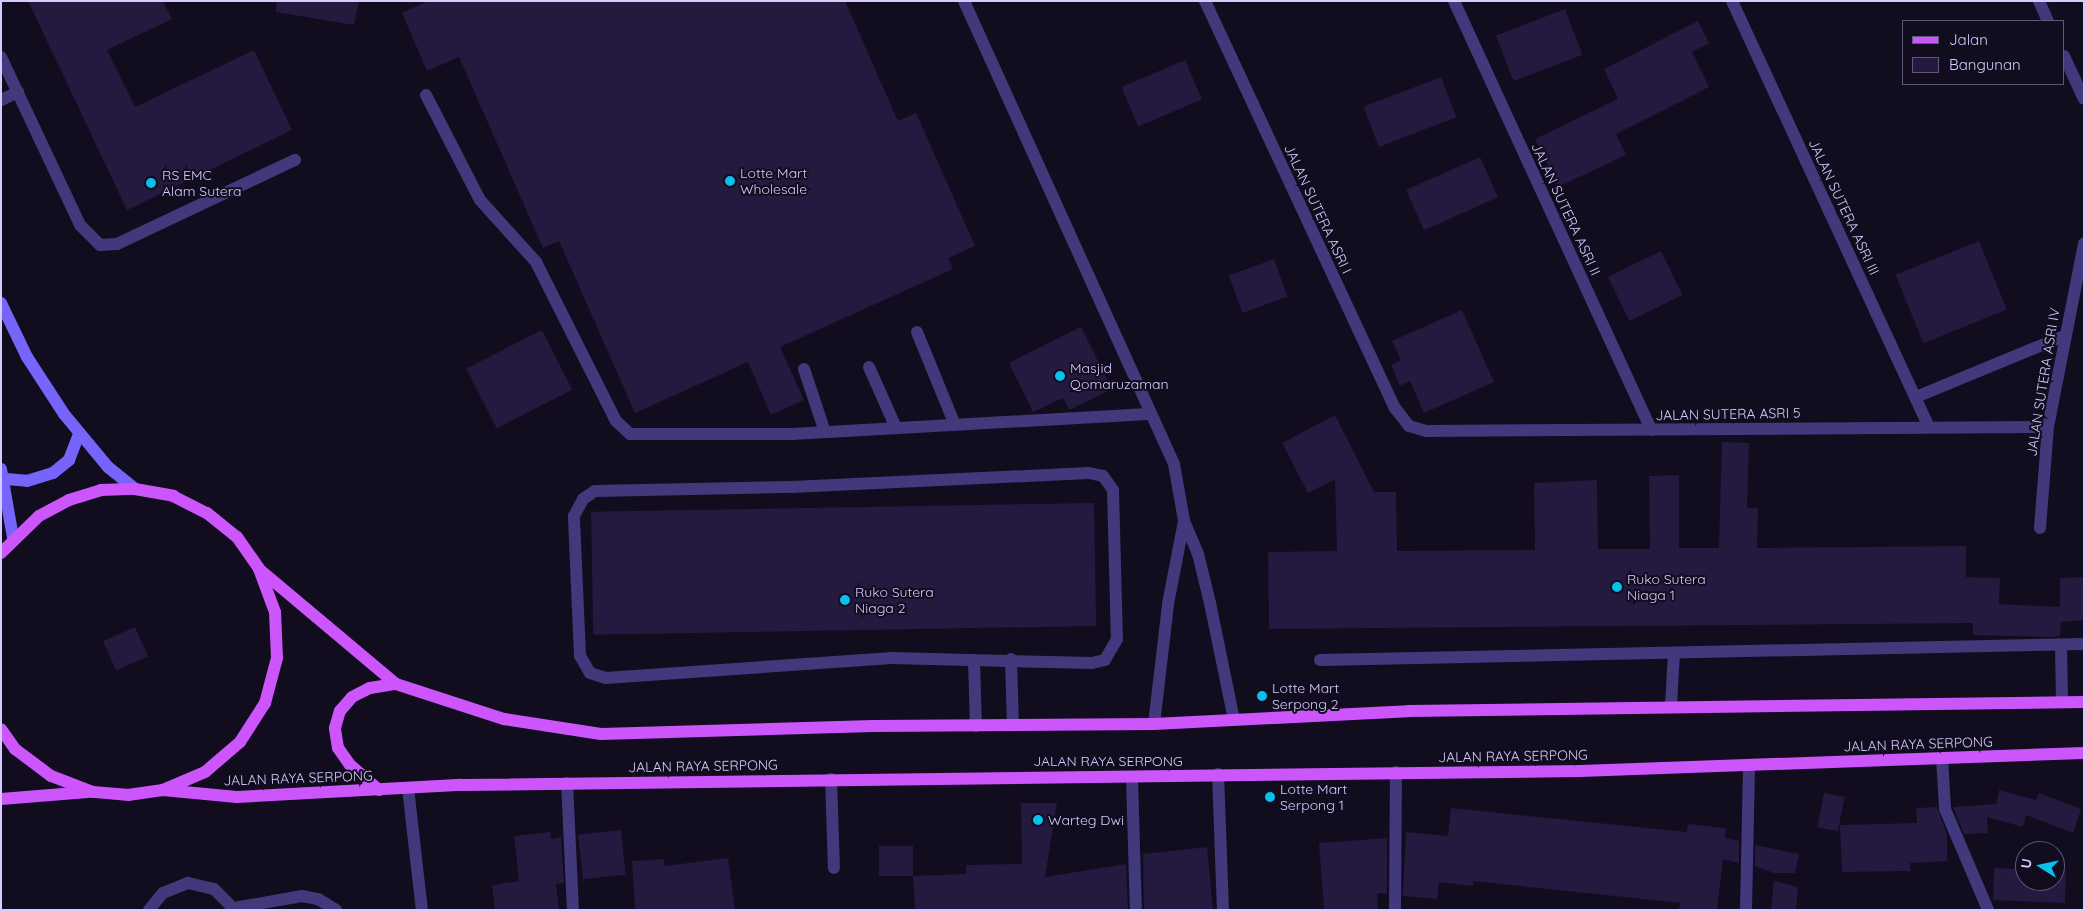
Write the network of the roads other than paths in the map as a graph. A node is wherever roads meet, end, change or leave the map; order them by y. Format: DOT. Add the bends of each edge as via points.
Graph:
graph roads {
  1 [pos="964,1"];
  2 [pos="1205,1"];
  3 [pos="1454,1"];
  4 [pos="1732,1"];
  5 [pos="2039,1"];
  6 [pos="2048,20"];
  7 [pos="1,57"];
  8 [pos="2065,58"];
  9 [pos="18,92"];
  10 [pos="426,95"];
  11 [pos="1,100"];
  12 [pos="2084,100"];
  13 [pos="295,160"];
  14 [pos="2084,242"];
  15 [pos="1,303"];
  16 [pos="917,332"];
  17 [pos="2064,336"];
  18 [pos="869,367"];
  19 [pos="804,369"];
  20 [pos="1916,397"];
  21 [pos="1148,414"];
  22 [pos="955,425"];
  23 [pos="1409,426"];
  24 [pos="1928,426"];
  25 [pos="2048,427"];
  26 [pos="896,428"];
  27 [pos="1651,430"];
  28 [pos="825,432"];
  29 [pos="79,434"];
  30 [pos="4,474"];
  31 [pos="135,489"];
  32 [pos="1184,521"];
  33 [pos="2040,528"];
  34 [pos="13,538"];
  35 [pos="1,553"];
  36 [pos="259,569"];
  37 [pos="2084,644"];
  38 [pos="2061,645"];
  39 [pos="1674,653"];
  40 [pos="1011,659"];
  41 [pos="974,660"];
  42 [pos="1320,660"];
  43 [pos="396,684"];
  44 [pos="2062,702"];
  45 [pos="2084,702"];
  46 [pos="1671,706"];
  47 [pos="1234,720"];
  48 [pos="1154,724"];
  49 [pos="1013,725"];
  50 [pos="976,726"];
  51 [pos="1,729"];
  52 [pos="2084,753"];
  53 [pos="1942,758"];
  54 [pos="1749,765"];
  55 [pos="1396,772"];
  56 [pos="1218,774"];
  57 [pos="831,779"];
  58 [pos="1132,779"];
  59 [pos="567,783"];
  60 [pos="408,788"];
  61 [pos="164,790"];
  62 [pos="379,790"];
  63 [pos="93,792"];
  64 [pos="1,799"];
  65 [pos="834,868"];
  66 [pos="234,909"];
  67 [pos="149,910"];
  68 [pos="336,910"];
  69 [pos="422,910"];
  70 [pos="573,910"];
  71 [pos="1136,910"];
  72 [pos="1223,910"];
  73 [pos="1395,910"];
  74 [pos="1746,910"];
  75 [pos="1988,910"];
  1 -- 21 [label="street"];
  2 -- 23 [label="street, JALAN SUTERA ASRI I" via="1395,408"];
  3 -- 27 [label="street, JALAN SUTERA ASRI II"];
  4 -- 20 [label="street, JALAN SUTERA ASRI III"];
  5 -- 6 [label="street"];
  7 -- 9 [label="street"];
  8 -- 12 [label="street"];
  9 -- 11 [label="street"];
  9 -- 13 [label="street" via="80,225 100,245 117,244"];
  10 -- 28 [label="street" via="480,200 536,262 622,430 638,434"];
  14 -- 17 [label="street, JALAN SUTERA ASRI IV"];
  15 -- 29 [label="main road" via="27,357"];
  16 -- 22 [label="street"];
  17 -- 20 [label="street"];
  17 -- 25 [label="street, JALAN SUTERA ASRI IV"];
  18 -- 26 [label="street"];
  19 -- 28 [label="street"];
  20 -- 24 [label="street, JALAN SUTERA ASRI III"];
  21 -- 22 [label="street"];
  21 -- 32 [label="street" via="1174,464"];
  22 -- 26 [label="street"];
  23 -- 27 [label="street, JALAN SUTERA ASRI 5" via="1426,431"];
  24 -- 25 [label="street, JALAN SUTERA ASRI 5"];
  24 -- 27 [label="street, JALAN SUTERA ASRI 5"];
  25 -- 33 [label="street, JALAN SUTERA ASRI IV"];
  26 -- 28 [label="street"];
  29 -- 30 [label="main road" via="69,460 53,473 27,481"];
  29 -- 31 [label="main road" via="108,467"];
  30 -- 34 [label="main road"];
  31 -- 34 [label="main road" via="101,490 69,500 39,516"];
  31 -- 36 [label="main road" via="173,496 207,513 237,537"];
  32 -- 47 [label="street" via="1208,594"];
  32 -- 48 [label="street" via="1168,604"];
  34 -- 35 [label="main road"];
  36 -- 43 [label="main road"];
  36 -- 61 [label="main road" via="275,612 276,649 265,703 234,748 206,772"];
  37 -- 38 [label="street"];
  38 -- 39 [label="street"];
  38 -- 44 [label="street"];
  39 -- 42 [label="street"];
  39 -- 46 [label="street"];
  40 -- 41 [label="street"];
  40 -- 41 [label="street" via="1092,663 1106,660 1114,651 1117,639 1113,490 1103,476 1089,472 792,487 595,491 583,499 574,516 580,656 597,677 892,658"];
  40 -- 49 [label="street"];
  41 -- 50 [label="street"];
  43 -- 50 [label="main road" via="504,719 601,734"];
  43 -- 62 [label="main road" via="370,688 352,697 340,711 334,728 338,748 350,765"];
  44 -- 45 [label="main road"];
  44 -- 46 [label="main road"];
  46 -- 47 [label="main road" via="1408,711"];
  47 -- 48 [label="main road"];
  48 -- 49 [label="main road"];
  49 -- 50 [label="main road"];
  51 -- 63 [label="main road" via="15,748 51,776"];
  52 -- 53 [label="main road, JALAN RAYA SERPONG"];
  53 -- 54 [label="main road, JALAN RAYA SERPONG"];
  53 -- 75 [label="street" via="1945,809"];
  54 -- 55 [label="main road, JALAN RAYA SERPONG"];
  54 -- 74 [label="street"];
  55 -- 56 [label="main road, JALAN RAYA SERPONG"];
  55 -- 73 [label="street"];
  56 -- 58 [label="main road, JALAN RAYA SERPONG"];
  56 -- 72 [label="street"];
  57 -- 58 [label="main road, JALAN RAYA SERPONG"];
  57 -- 59 [label="main road, JALAN RAYA SERPONG"];
  57 -- 65 [label="street"];
  58 -- 71 [label="street"];
  59 -- 60 [label="main road, JALAN RAYA SERPONG"];
  59 -- 70 [label="street"];
  60 -- 62 [label="main road, JALAN RAYA SERPONG"];
  60 -- 69 [label="street"];
  61 -- 62 [label="main road, JALAN RAYA SERPONG" via="237,797"];
  61 -- 63 [label="main road" via="129,795"];
  63 -- 64 [label="main road"];
  66 -- 67 [label="street" via="214,889 188,884 163,894"];
  66 -- 68 [label="street" via="302,896 318,899"];
}
